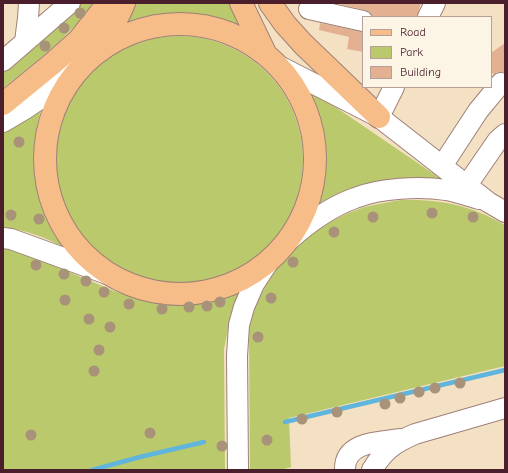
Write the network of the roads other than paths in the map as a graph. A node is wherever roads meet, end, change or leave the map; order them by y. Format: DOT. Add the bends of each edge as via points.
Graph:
graph roads {
  1 [pos="29,3"];
  2 [pos="70,3"];
  3 [pos="108,3"];
  4 [pos="124,3"];
  5 [pos="241,3"];
  6 [pos="270,3"];
  7 [pos="435,3"];
  8 [pos="309,9"];
  9 [pos="428,16"];
  10 [pos="362,21"];
  11 [pos="25,42"];
  12 [pos="97,51"];
  13 [pos="272,60"];
  14 [pos="3,61"];
  15 [pos="80,67"];
  16 [pos="501,83"];
  17 [pos="394,88"];
  18 [pos="3,104"];
  19 [pos="379,117"];
  20 [pos="3,122"];
  21 [pos="505,134"];
  22 [pos="442,166"];
  23 [pos="467,185"];
  24 [pos="488,202"];
  25 [pos="505,212"];
  26 [pos="3,238"];
  27 [pos="288,240"];
  28 [pos="269,261"];
  29 [pos="110,275"];
  30 [pos="505,408"];
  31 [pos="403,439"];
  32 [pos="238,470"];
  33 [pos="345,470"];
  34 [pos="372,470"];
  1 -- 11 [label="street"];
  2 -- 11 [label="street"];
  3 -- 18 [label="main road" via="79,40"];
  4 -- 12 [label="main road" via="112,30"];
  5 -- 13 [label="main road"];
  6 -- 19 [label="main road" via="303,44"];
  7 -- 9 [label="street"];
  8 -- 10 [label="street"];
  11 -- 14 [label="street"];
  12 -- 13 [label="main road" via="114,40 151,26 191,23 230,33 248,42"];
  12 -- 15 [label="main road"];
  13 -- 19 [label="street"];
  13 -- 27 [label="main road" via="290,81 303,103 313,133 315,152 315,171 310,195"];
  15 -- 20 [label="street"];
  15 -- 29 [label="main road" via="63,90 49,124 45,145 48,189 64,229 77,247"];
  16 -- 22 [label="street" via="478,111"];
  17 -- 19 [label="street"];
  19 -- 22 [label="street"];
  21 -- 23 [label="street" via="498,140"];
  22 -- 23 [label="street"];
  23 -- 24 [label="street"];
  24 -- 25 [label="street"];
  24 -- 27 [label="street" via="446,190 420,188 381,191 356,197 335,207"];
  26 -- 29 [label="street"];
  27 -- 28 [label="main road"];
  28 -- 29 [label="main road" via="238,282 220,289 183,295 145,290"];
  28 -- 32 [label="street" via="254,284 239,325"];
  30 -- 31 [label="street"];
  31 -- 33 [label="street" via="361,446 349,454"];
  31 -- 34 [label="street" via="389,448"];
}
